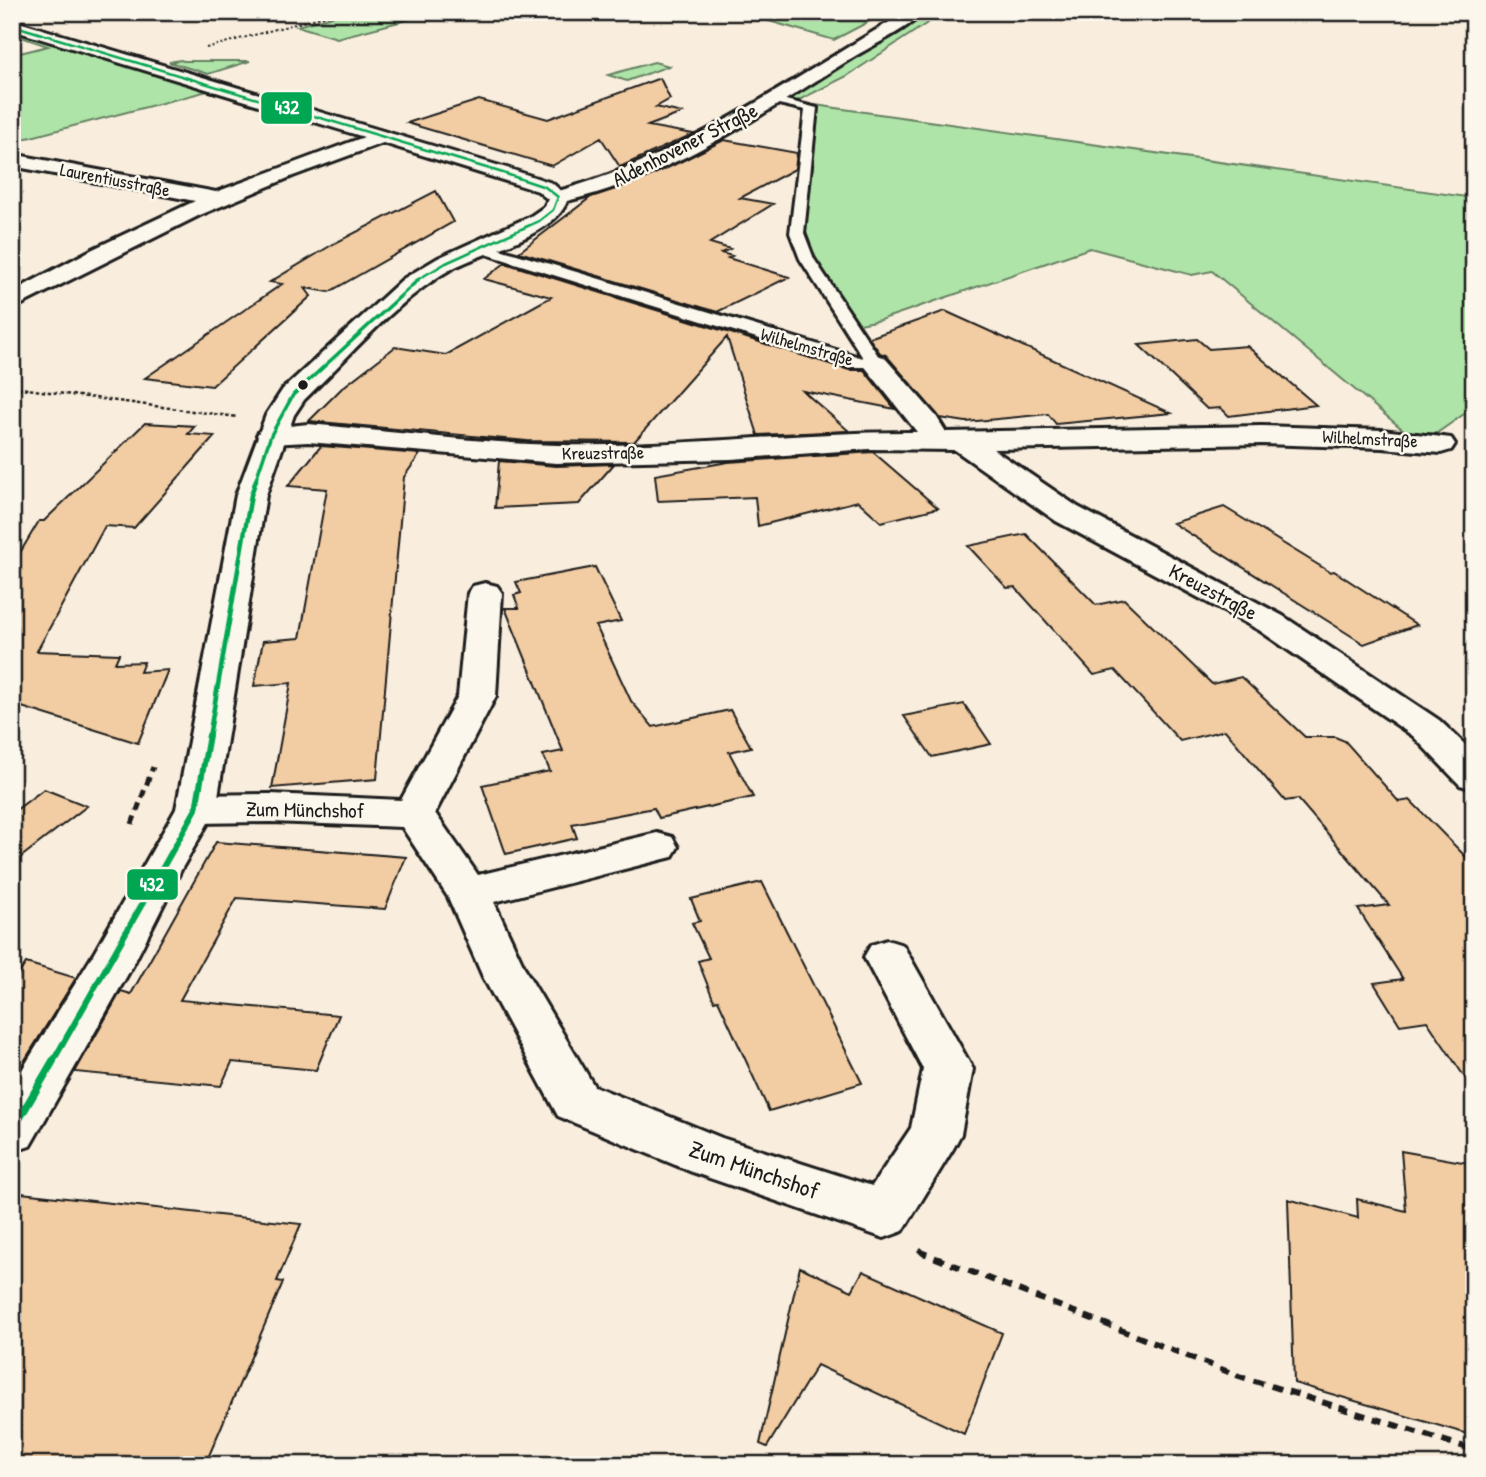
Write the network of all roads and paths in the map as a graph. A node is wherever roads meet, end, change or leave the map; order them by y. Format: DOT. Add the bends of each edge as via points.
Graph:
graph roads {
  1 [pos="339,12"];
  2 [pos="918,12"];
  3 [pos="12,25"];
  4 [pos="147,64"];
  5 [pos="774,100"];
  6 [pos="382,137"];
  7 [pos="12,160"];
  8 [pos="558,197"];
  9 [pos="217,199"];
  10 [pos="478,247"];
  11 [pos="12,280"];
  12 [pos="43,284"];
  13 [pos="12,302"];
  14 [pos="875,363"];
  15 [pos="12,387"];
  16 [pos="276,425"];
  17 [pos="949,440"];
  18 [pos="1441,444"];
  19 [pos="485,593"];
  20 [pos="1474,776"];
  21 [pos="196,809"];
  22 [pos="414,814"];
  23 [pos="657,847"];
  24 [pos="468,894"];
  25 [pos="887,957"];
  26 [pos="12,1131"];
  27 [pos="884,1214"];
  28 [pos="1474,1450"];
  1 -- 4 [label="path"];
  2 -- 5 [label="street, Aldenhovener Straße"];
  3 -- 4 [label="street"];
  4 -- 6 [label="street"];
  5 -- 8 [label="street, Aldenhovener Straße" via="633,176"];
  5 -- 14 [label="lane, Wilhelmstraße" via="811,108 797,233 826,291"];
  6 -- 8 [label="street" via="545,187"];
  6 -- 9 [label="street, Laurentiusstraße"];
  7 -- 9 [label="street, Laurentiusstraße"];
  8 -- 10 [label="street" via="553,210 539,221"];
  9 -- 12 [label="street, Laurentiusstraße"];
  10 -- 14 [label="lane, Wilhelmstraße" via="856,363"];
  10 -- 16 [label="street" via="411,284 293,395"];
  11 -- 12 [label="street"];
  12 -- 13 [label="street, Laurentiusstraße"];
  14 -- 17 [label="street, Kreuzstraße" via="926,422"];
  15 -- 16 [label="path"];
  16 -- 17 [label="street, Kreuzstraße" via="308,433 556,454"];
  16 -- 21 [label="street" via="251,495"];
  17 -- 18 [label="street, Wilhelmstraße" via="1294,436 1381,437"];
  17 -- 20 [label="street, Kreuzstraße" via="1067,514 1271,623 1426,728"];
  19 -- 22 [label="street" via="477,696"];
  21 -- 22 [label="street, Zum Münchshof"];
  21 -- 26 [label="street"];
  22 -- 24 [label="street, Zum Münchshof"];
  23 -- 24 [label="street"];
  24 -- 27 [label="street, Zum Münchshof" via="506,977 576,1101 710,1156"];
  25 -- 27 [label="street" via="948,1069 935,1134"];
  27 -- 28 [label="path" via="923,1253 1239,1376"];
}
